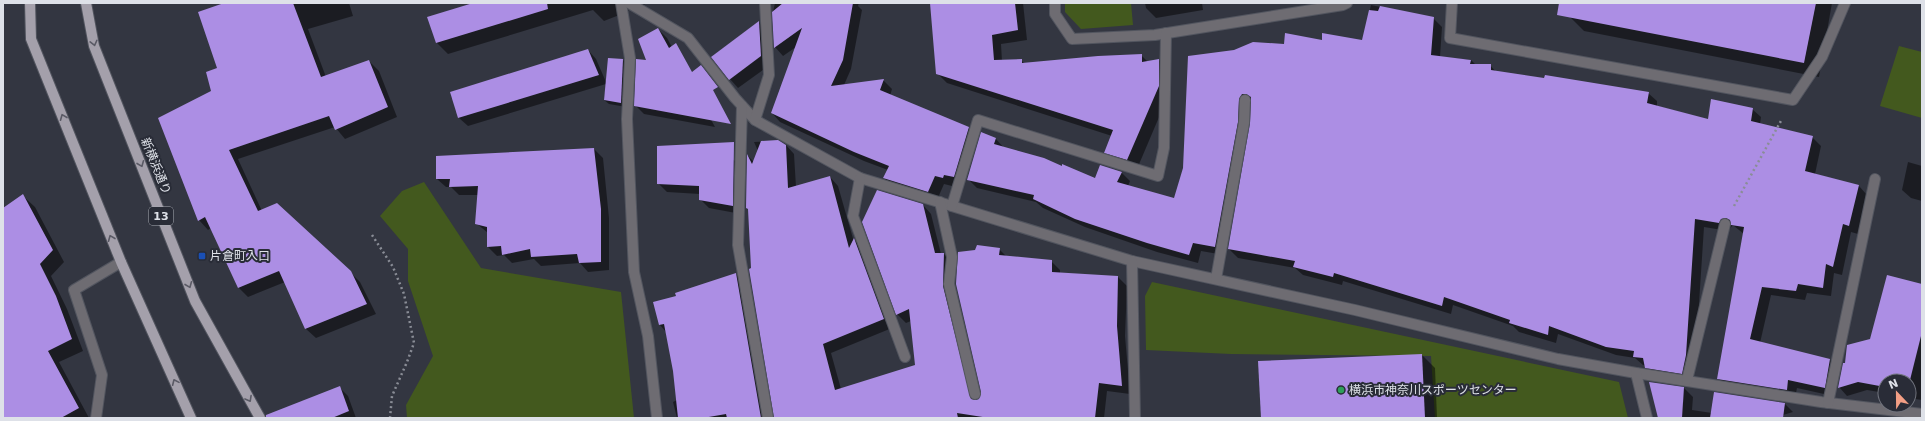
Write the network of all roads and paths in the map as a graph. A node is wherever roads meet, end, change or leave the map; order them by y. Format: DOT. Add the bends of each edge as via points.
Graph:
graph roads {
  1 [pos="30,3"];
  2 [pos="88,3"];
  3 [pos="621,3"];
  4 [pos="629,3"];
  5 [pos="765,3"];
  6 [pos="1054,3"];
  7 [pos="1347,3"];
  8 [pos="1452,3"];
  9 [pos="1845,3"];
  10 [pos="1166,33"];
  11 [pos="1245,100"];
  12 [pos="1793,100"];
  13 [pos="742,106"];
  14 [pos="755,120"];
  15 [pos="860,178"];
  16 [pos="1875,180"];
  17 [pos="940,202"];
  18 [pos="952,206"];
  19 [pos="1724,224"];
  20 [pos="372,235"];
  21 [pos="1132,261"];
  22 [pos="121,262"];
  23 [pos="1216,279"];
  24 [pos="905,357"];
  25 [pos="1636,373"];
  26 [pos="1687,380"];
  27 [pos="975,394"];
  28 [pos="1828,403"];
  29 [pos="1922,414"];
  30 [pos="96,418"];
  31 [pos="191,418"];
  32 [pos="260,418"];
  33 [pos="390,418"];
  34 [pos="657,418"];
  35 [pos="768,418"];
  36 [pos="1136,418"];
  37 [pos="1647,418"];
  22 -- 1 [label="main road, one-way" via="31,39"];
  2 -- 32 [label="main road, 新横浜通り / 13, one-way" via="94,46 195,301"];
  3 -- 34 [label="street" via="630,58 627,119 634,272 648,336"];
  4 -- 13 [label="street" via="688,38"];
  5 -- 14 [label="street" via="769,75"];
  6 -- 10 [label="street" via="1055,14 1072,39"];
  7 -- 10 [label="street"];
  8 -- 12 [label="street" via="1450,38"];
  9 -- 12 [label="street" via="1822,57"];
  10 -- 18 [label="street" via="1164,148 1158,176 978,120"];
  11 -- 23 [label="street" via="1244,123"];
  12 -- 19 [label="path"];
  13 -- 14 [label="street"];
  13 -- 35 [label="street" via="738,245"];
  14 -- 15 [label="street"];
  15 -- 17 [label="street"];
  15 -- 24 [label="street" via="853,216"];
  16 -- 28 [label="street"];
  17 -- 18 [label="street"];
  17 -- 27 [label="street" via="952,257 949,284"];
  18 -- 21 [label="street"];
  19 -- 26 [label="street"];
  20 -- 33 [label="path" via="393,267 404,294 414,343 392,396"];
  21 -- 23 [label="street"];
  21 -- 36 [label="street"];
  22 -- 30 [label="street" via="74,290 102,375"];
  31 -- 22 [label="main road, one-way"];
  23 -- 25 [label="street" via="1558,359"];
  25 -- 26 [label="street"];
  25 -- 37 [label="street"];
  26 -- 28 [label="street"];
  28 -- 29 [label="street"];
}
